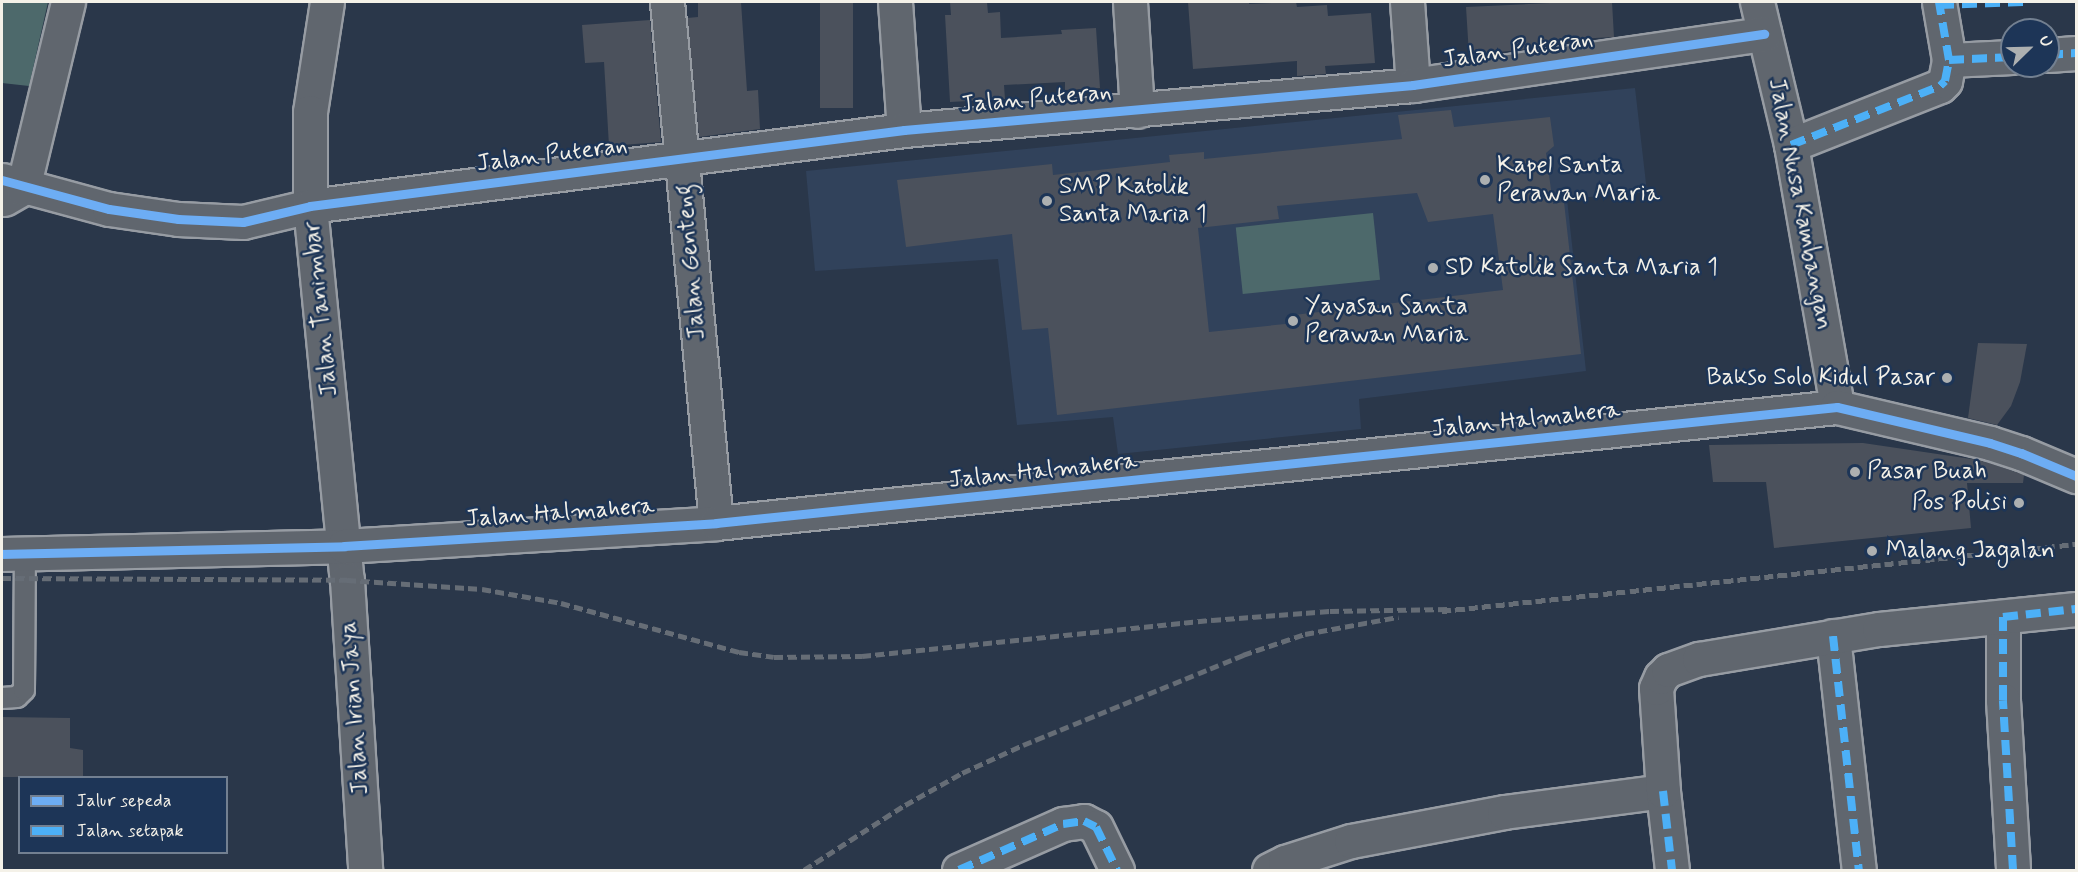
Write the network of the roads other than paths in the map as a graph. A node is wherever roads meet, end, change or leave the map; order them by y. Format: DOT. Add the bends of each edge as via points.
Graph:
graph roads {
  1 [pos="68,2"];
  2 [pos="327,2"];
  3 [pos="667,2"];
  4 [pos="895,2"];
  5 [pos="1130,2"];
  6 [pos="1407,2"];
  7 [pos="1757,2"];
  8 [pos="1939,2"];
  9 [pos="1764,34"];
  10 [pos="2076,53"];
  11 [pos="2060,54"];
  12 [pos="2000,58"];
  13 [pos="1949,60"];
  14 [pos="1413,85"];
  15 [pos="1137,111"];
  16 [pos="904,130"];
  17 [pos="1791,146"];
  18 [pos="682,158"];
  19 [pos="9,190"];
  20 [pos="310,206"];
  21 [pos="1837,407"];
  22 [pos="2076,475"];
  23 [pos="716,523"];
  24 [pos="344,546"];
  25 [pos="13,554"];
  26 [pos="2076,609"];
  27 [pos="2002,617"];
  28 [pos="1833,636"];
  29 [pos="2,698"];
  30 [pos="1663,791"];
  31 [pos="365,870"];
  32 [pos="959,870"];
  33 [pos="1117,870"];
  34 [pos="1269,870"];
  35 [pos="1672,870"];
  36 [pos="1859,870"];
  37 [pos="2013,870"];
  1 -- 19 [label="street"];
  2 -- 20 [label="street, Jalan Tanimbar" via="310,112"];
  3 -- 18 [label="street, Jalan Genteng"];
  4 -- 16 [label="street"];
  5 -- 15 [label="street"];
  6 -- 14 [label="street"];
  7 -- 9 [label="street, Jalan Nusa Kambangan"];
  8 -- 13 [label="street"];
  9 -- 14 [label="street, Jalan Puteran"];
  9 -- 17 [label="street, Jalan Nusa Kambangan"];
  10 -- 11 [label="street"];
  12 -- 13 [label="street"];
  13 -- 17 [label="street" via="1948,75 1940,86"];
  14 -- 15 [label="street, Jalan Puteran"];
  15 -- 16 [label="street, Jalan Puteran"];
  16 -- 18 [label="street, Jalan Puteran"];
  17 -- 21 [label="street, Jalan Nusa Kambangan"];
  18 -- 20 [label="street, Jalan Puteran"];
  18 -- 23 [label="street, Jalan Genteng"];
  19 -- 20 [label="street, Jalan Puteran" via="178,219 243,222"];
  20 -- 24 [label="street, Jalan Tanimbar"];
  21 -- 22 [label="street, Jalan Halmahera" via="1990,443"];
  21 -- 23 [label="street, Jalan Halmahera"];
  23 -- 24 [label="street, Jalan Halmahera"];
  24 -- 25 [label="street, Jalan Halmahera"];
  24 -- 31 [label="street, Jalan Irian Jaya"];
  25 -- 29 [label="lane" via="24,690 17,696"];
  26 -- 27 [label="street"];
  27 -- 28 [label="street"];
  27 -- 37 [label="street"];
  28 -- 30 [label="street" via="1699,658 1668,670 1656,688"];
  28 -- 36 [label="street"];
  30 -- 34 [label="street" via="1504,812 1351,841"];
  30 -- 35 [label="street"];
  32 -- 33 [label="street" via="1063,824 1084,821 1096,827"];
}
